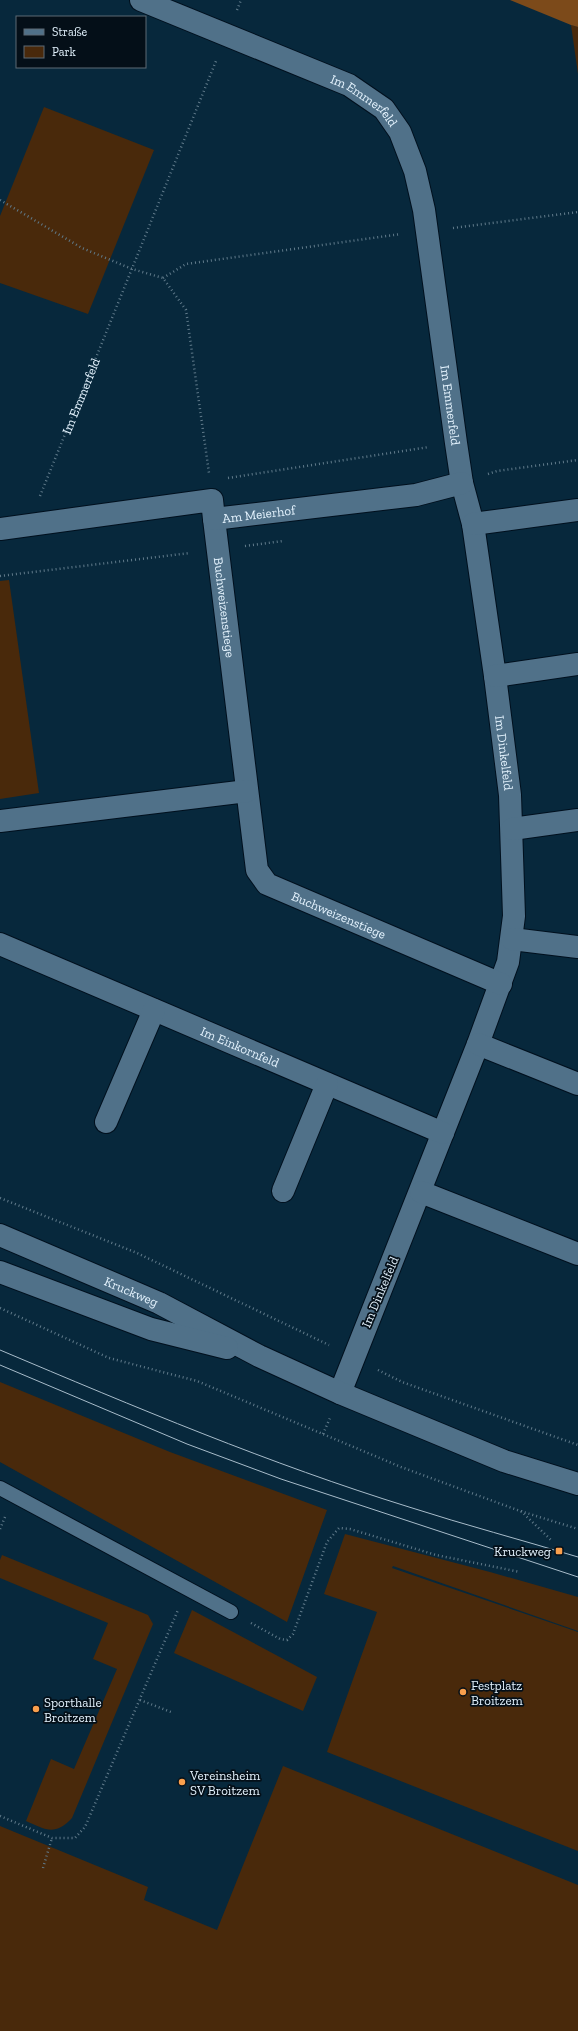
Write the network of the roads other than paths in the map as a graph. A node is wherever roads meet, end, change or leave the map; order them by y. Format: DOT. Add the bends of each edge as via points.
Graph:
graph roads {
  1 [pos="141,0"];
  2 [pos="462,483"];
  3 [pos="578,510"];
  4 [pos="214,519"];
  5 [pos="473,524"];
  6 [pos="0,529"];
  7 [pos="578,664"];
  8 [pos="495,676"];
  9 [pos="247,791"];
  10 [pos="578,820"];
  11 [pos="0,821"];
  12 [pos="512,829"];
  13 [pos="512,939"];
  14 [pos="0,944"];
  15 [pos="578,947"];
  16 [pos="501,984"];
  17 [pos="154,1010"];
  18 [pos="478,1044"];
  19 [pos="326,1084"];
  20 [pos="578,1084"];
  21 [pos="106,1122"];
  22 [pos="443,1133"];
  23 [pos="283,1191"];
  24 [pos="420,1192"];
  25 [pos="0,1235"];
  26 [pos="578,1254"];
  27 [pos="0,1272"];
  28 [pos="259,1356"];
  29 [pos="340,1393"];
  30 [pos="578,1484"];
  31 [pos="0,1488"];
  32 [pos="231,1612"];
  1 -- 2 [label="street, Im Emmerfeld" via="333,77 364,94 384,109 400,132 420,185"];
  2 -- 4 [label="street, Am Meierhof" via="416,495"];
  2 -- 5 [label="street, Im Dinkelfeld"];
  3 -- 5 [label="street"];
  4 -- 6 [label="street, Am Meierhof" via="212,500"];
  4 -- 9 [label="street, Buchweizenstiege"];
  5 -- 8 [label="street, Im Dinkelfeld"];
  7 -- 8 [label="street"];
  8 -- 12 [label="street, Im Dinkelfeld"];
  9 -- 11 [label="street"];
  9 -- 16 [label="street, Buchweizenstiege" via="257,870 267,884"];
  10 -- 12 [label="street"];
  12 -- 13 [label="street, Im Dinkelfeld"];
  13 -- 15 [label="street"];
  13 -- 16 [label="street, Im Dinkelfeld"];
  14 -- 17 [label="street, Im Einkornfeld"];
  16 -- 18 [label="street, Im Dinkelfeld"];
  17 -- 19 [label="street, Im Einkornfeld"];
  17 -- 21 [label="street"];
  18 -- 20 [label="street"];
  18 -- 22 [label="street, Im Dinkelfeld"];
  19 -- 22 [label="street, Im Einkornfeld"];
  19 -- 23 [label="street"];
  22 -- 24 [label="street, Im Dinkelfeld"];
  24 -- 26 [label="street"];
  24 -- 29 [label="street, Im Dinkelfeld"];
  25 -- 28 [label="street, Kruckweg" via="159,1303"];
  27 -- 28 [label="street, Kruckweg" via="151,1329"];
  28 -- 29 [label="street, Kruckweg"];
  29 -- 30 [label="street, Kruckweg" via="504,1461"];
  31 -- 32 [label="lane"];
}
